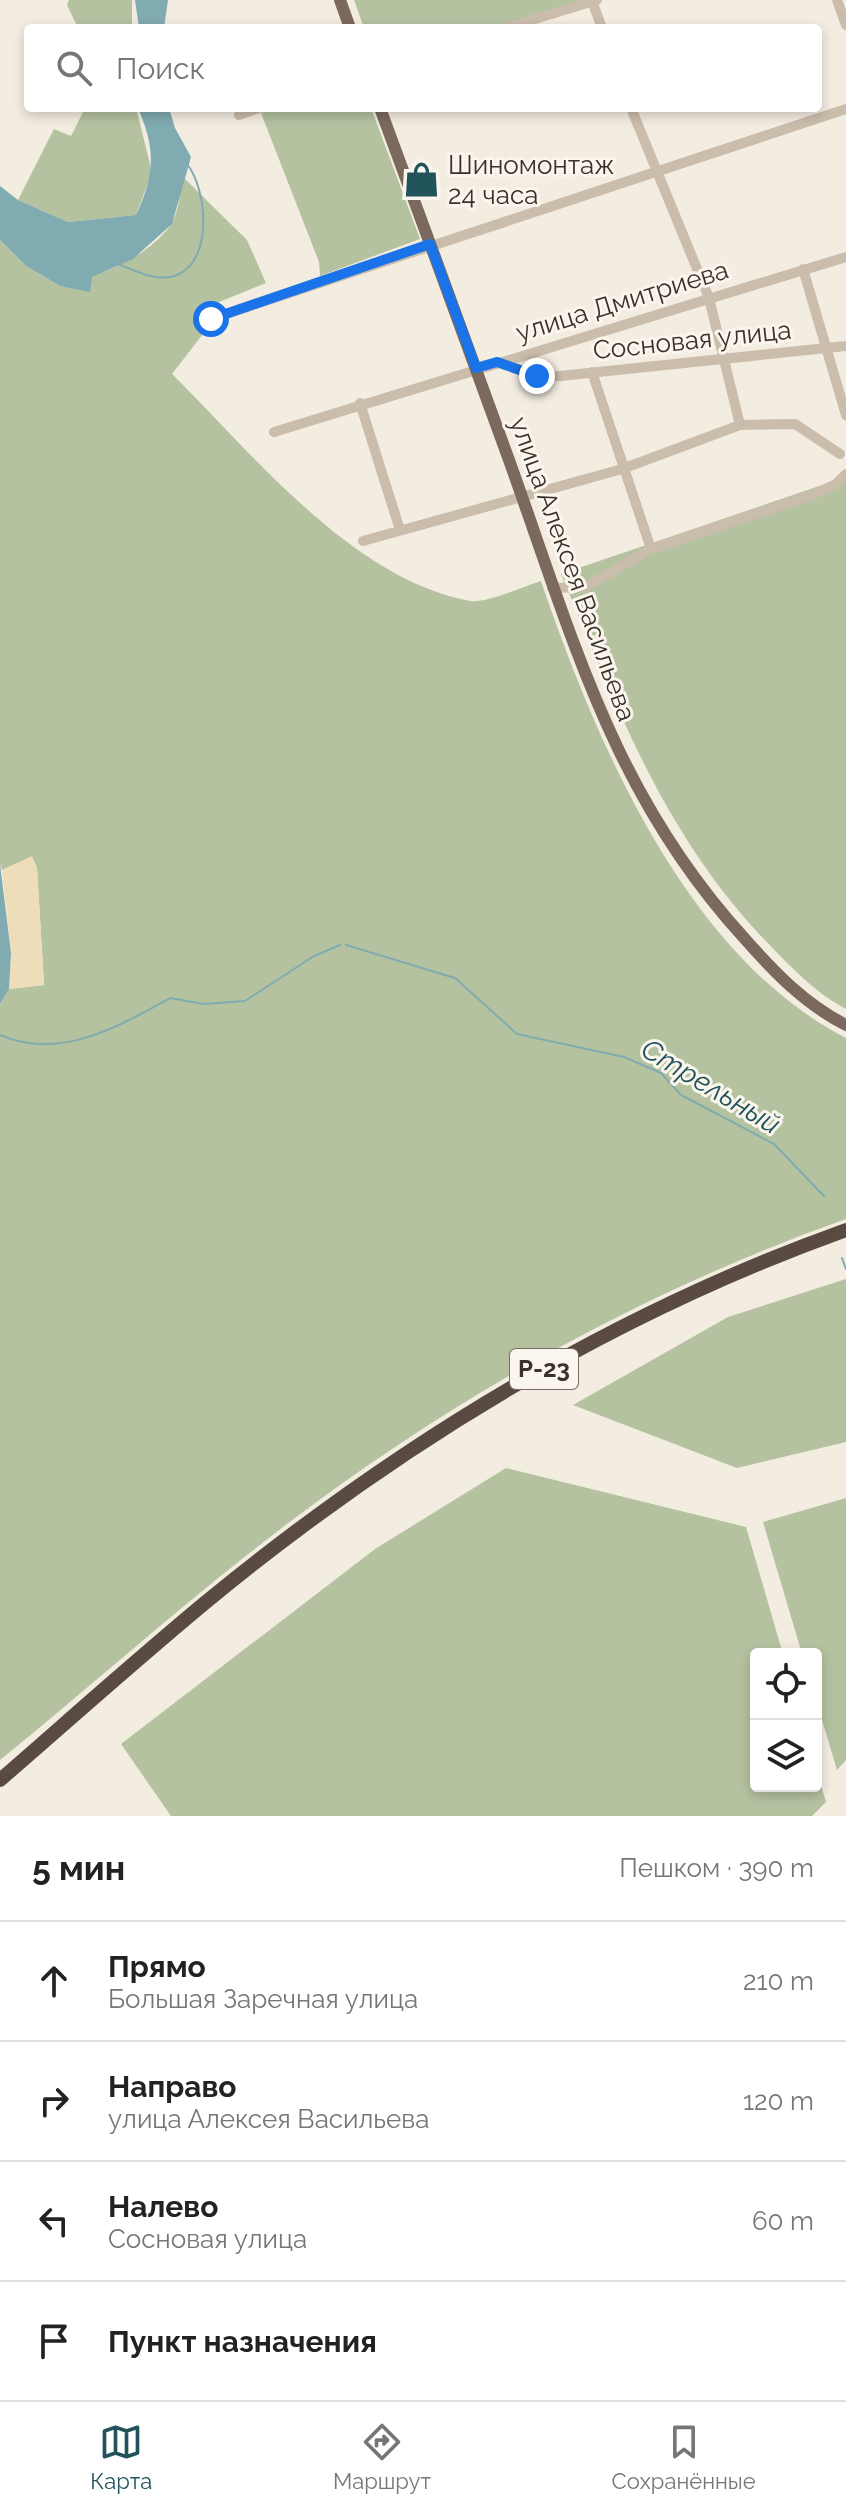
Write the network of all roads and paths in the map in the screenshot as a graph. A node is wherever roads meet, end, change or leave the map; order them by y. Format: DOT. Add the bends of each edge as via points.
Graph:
graph roads {
  1 [pos="340,0"];
  2 [pos="837,0"];
  3 [pos="595,1"];
  4 [pos="349,24"];
  5 [pos="519,24"];
  6 [pos="601,24"];
  7 [pos="846,25"];
  8 [pos="846,109"];
  9 [pos="248,112"];
  10 [pos="381,112"];
  11 [pos="632,112"];
  12 [pos="239,115"];
  13 [pos="654,170"];
  14 [pos="430,244"];
  15 [pos="846,257"];
  16 [pos="803,269"];
  17 [pos="709,298"];
  18 [pos="211,319"];
  19 [pos="846,346"];
  20 [pos="828,348"];
  21 [pos="723,358"];
  22 [pos="497,362"];
  23 [pos="476,368"];
  24 [pos="592,372"];
  25 [pos="360,403"];
  26 [pos="846,415"];
  27 [pos="740,425"];
  28 [pos="274,432"];
  29 [pos="843,452"];
  30 [pos="622,469"];
  31 [pos="846,473"];
  32 [pos="523,498"];
  33 [pos="400,530"];
  34 [pos="363,541"];
  35 [pos="651,549"];
  36 [pos="552,588"];
  37 [pos="846,1025"];
  38 [pos="842,1232"];
  39 [pos="0,1780"];
  1 -- 4 [label="main road"];
  2 -- 7 [label="street"];
  3 -- 5 [label="street"];
  3 -- 6 [label="street"];
  8 -- 13 [label="street"];
  9 -- 12 [label="street"];
  10 -- 14 [label="main road, улица Алексея Васильева"];
  11 -- 13 [label="street"];
  13 -- 14 [label="street"];
  13 -- 17 [label="street"];
  14 -- 18 [label="street"];
  14 -- 23 [label="main road, улица Алексея Васильева"];
  15 -- 16 [label="street, улица Дмитриева"];
  16 -- 17 [label="street, улица Дмитриева"];
  16 -- 20 [label="street"];
  17 -- 21 [label="street"];
  17 -- 22 [label="street, улица Дмитриева"];
  19 -- 20 [label="street, Сосновая улица"];
  20 -- 21 [label="street, Сосновая улица"];
  20 -- 26 [label="street"];
  21 -- 24 [label="street, Сосновая улица"];
  21 -- 27 [label="street"];
  22 -- 23 [label="street, улица Дмитриева"];
  22 -- 24 [label="street, Сосновая улица" via="537,376"];
  23 -- 25 [label="street, улица Дмитриева"];
  23 -- 32 [label="main road, улица Алексея Васильева"];
  24 -- 30 [label="street"];
  25 -- 28 [label="street, улица Дмитриева"];
  25 -- 33 [label="street"];
  27 -- 29 [label="street" via="795,424"];
  27 -- 30 [label="street"];
  29 -- 31 [label="street" via="838,464"];
  30 -- 32 [label="street"];
  30 -- 35 [label="street"];
  31 -- 35 [label="street" via="812,495"];
  32 -- 33 [label="street"];
  32 -- 36 [label="main road, улица Алексея Васильева"];
  33 -- 34 [label="street"];
  35 -- 36 [label="street" via="585,587"];
  36 -- 37 [label="main road, улица Алексея Васильева" via="596,706 679,856 779,975 808,1002"];
  38 -- 39 [label="highway, Р-23" via="619,1327 416,1448 215,1595"];
}
